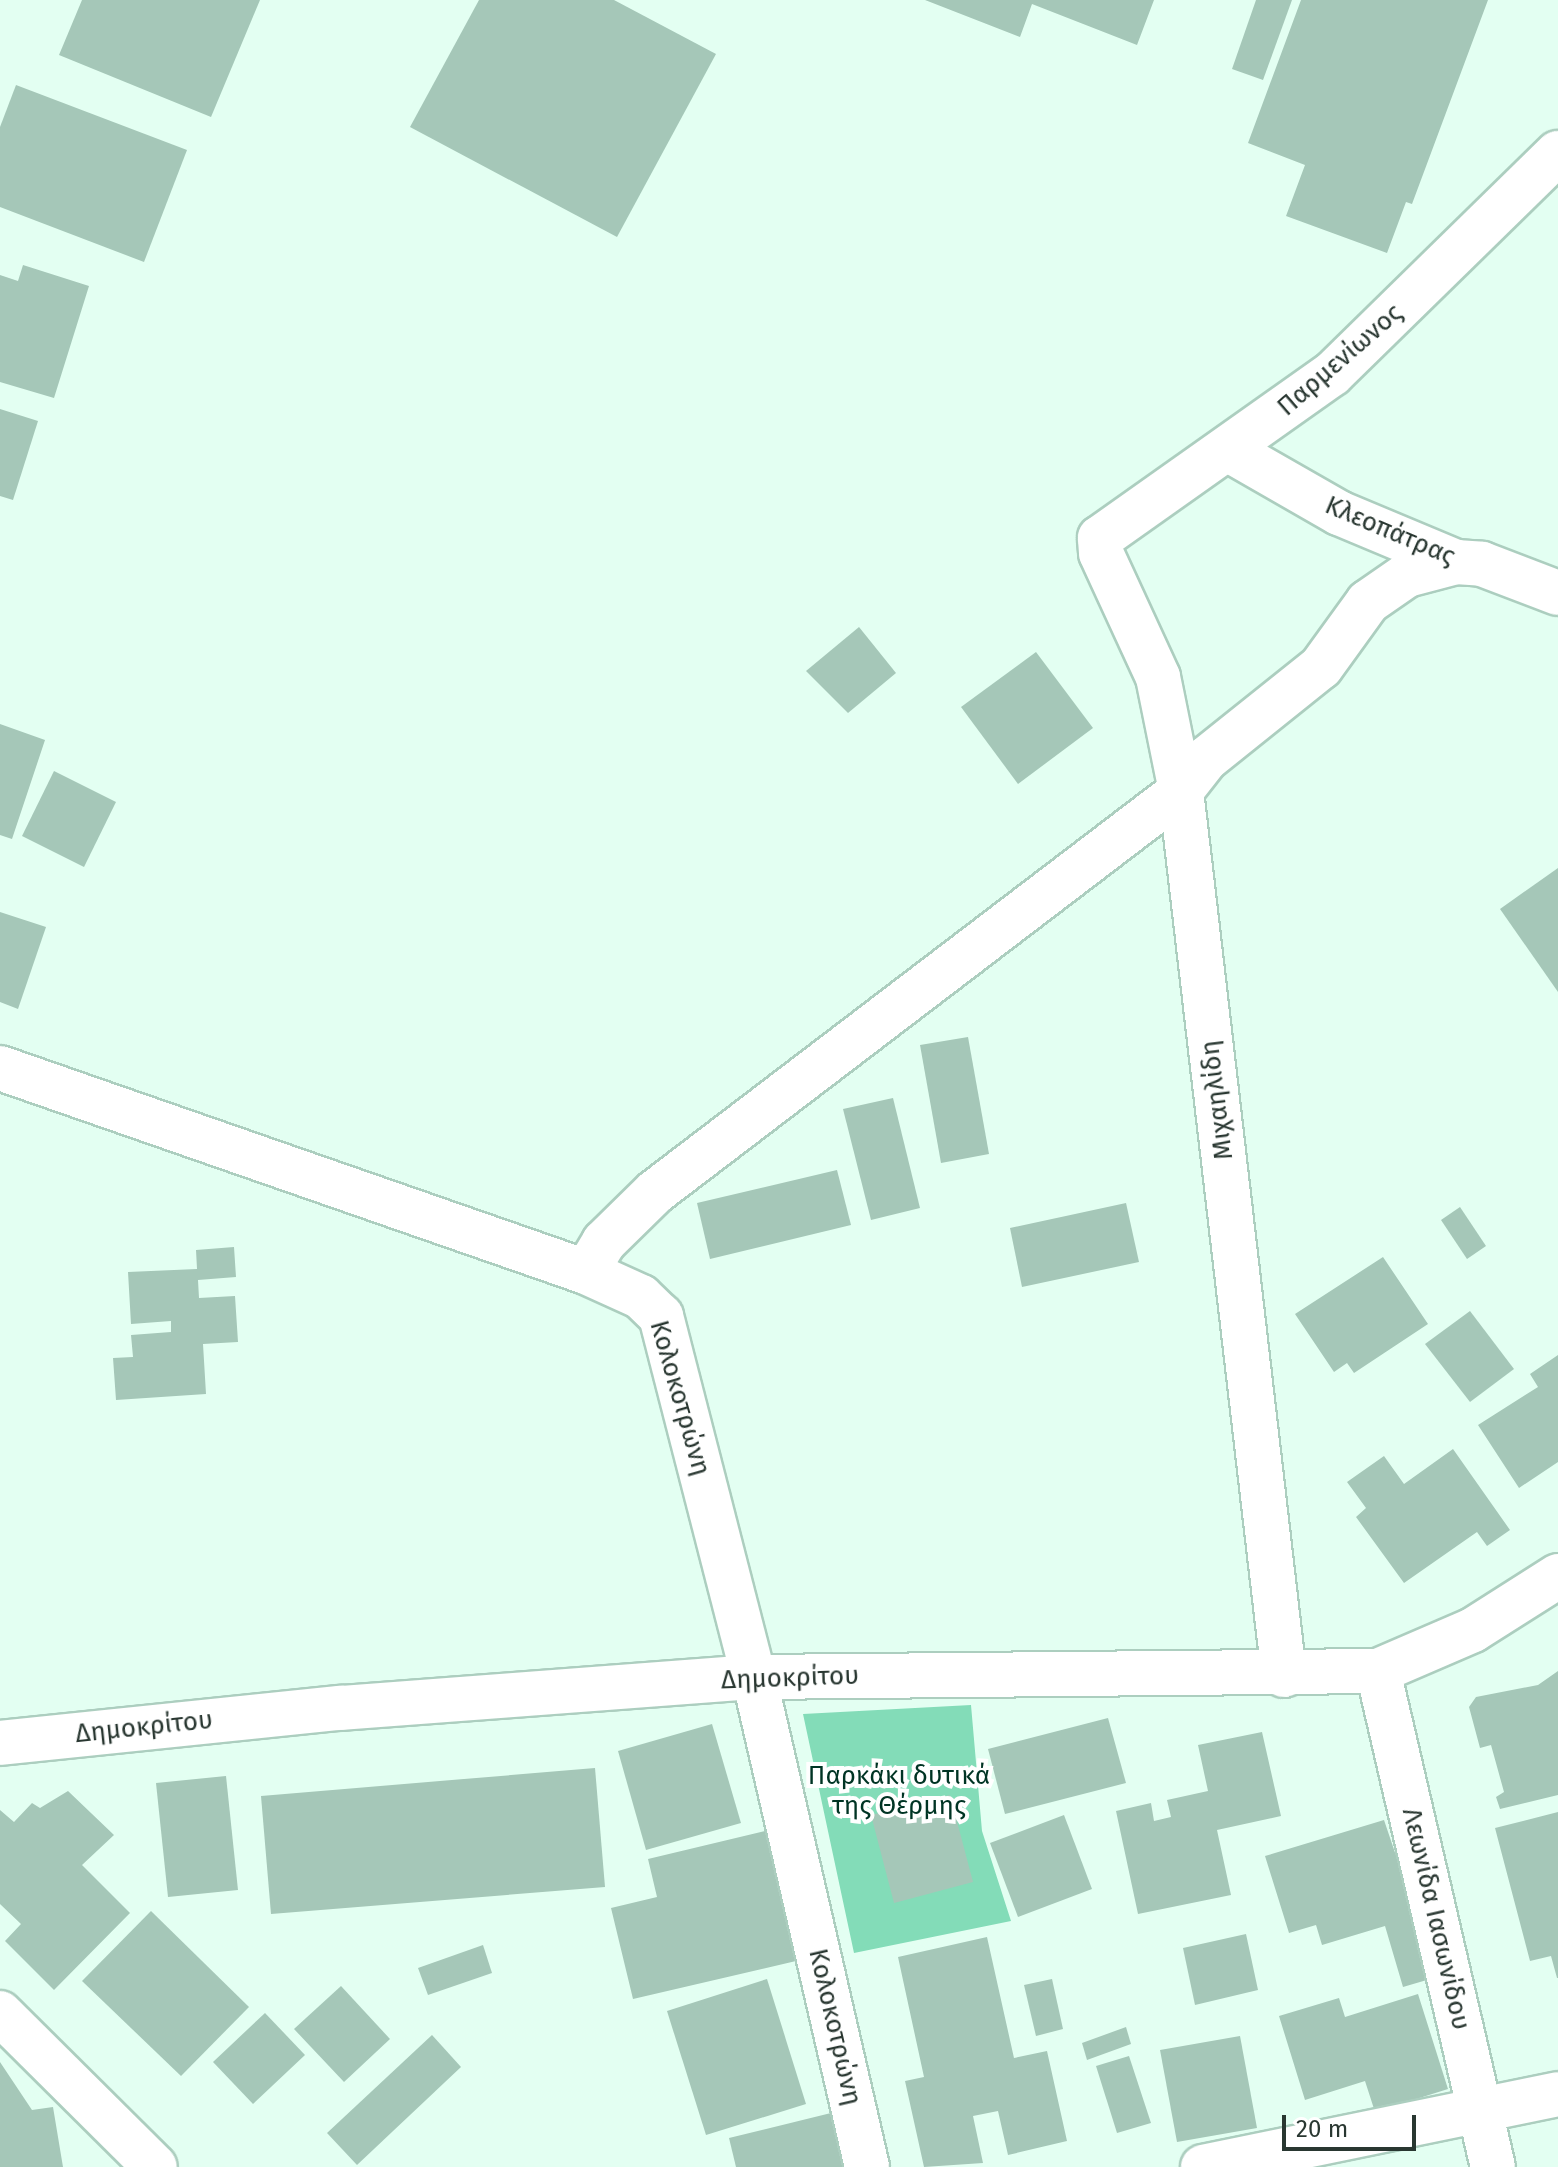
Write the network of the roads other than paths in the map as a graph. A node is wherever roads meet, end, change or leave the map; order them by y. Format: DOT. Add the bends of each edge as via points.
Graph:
graph roads {
  1 [pos="1558,153"];
  2 [pos="1229,450"];
  3 [pos="1100,538"];
  4 [pos="1456,562"];
  5 [pos="1558,593"];
  6 [pos="1181,791"];
  7 [pos="0,1068"];
  8 [pos="586,1272"];
  9 [pos="1558,1576"];
  10 [pos="1378,1671"];
  11 [pos="1284,1675"];
  12 [pos="754,1677"];
  13 [pos="0,1743"];
  14 [pos="0,2013"];
  15 [pos="1558,2094"];
  16 [pos="1480,2108"];
  17 [pos="155,2167"];
  18 [pos="867,2167"];
  19 [pos="1203,2167"];
  20 [pos="1457,2167"];
  21 [pos="1493,2167"];
  1 -- 2 [label="street, Παρμενίωνος" via="1365,344"];
  2 -- 3 [label="street, Παρμενίωνος"];
  2 -- 4 [label="street, Κλεοπάτρας" via="1339,513"];
  3 -- 6 [label="street, Μιχαηλίδη" via="1101,553 1158,677"];
  4 -- 5 [label="street, Κλεοπάτρας" via="1482,564"];
  4 -- 6 [label="street" via="1407,575 1368,602 1321,667 1206,759"];
  6 -- 8 [label="street" via="655,1192 604,1242"];
  6 -- 11 [label="street, Μιχαηλίδη"];
  7 -- 8 [label="street, Κολοκοτρώνη"];
  8 -- 12 [label="street, Κολοκοτρώνη" via="641,1297 661,1316"];
  9 -- 10 [label="street, Δημοκρίτου" via="1473,1630"];
  10 -- 11 [label="street, Δημοκρίτου"];
  10 -- 16 [label="street, Λεωνίδα Ιασωνίδου"];
  11 -- 12 [label="street, Δημοκρίτου"];
  12 -- 13 [label="street, Δημοκρίτου" via="341,1708"];
  12 -- 18 [label="street, Κολοκοτρώνη"];
  14 -- 17 [label="street"];
  15 -- 16 [label="street"];
  16 -- 19 [label="street"];
  16 -- 20 [label="street"];
  16 -- 21 [label="street, Λεωνίδα Ιασωνίδου"];
}
